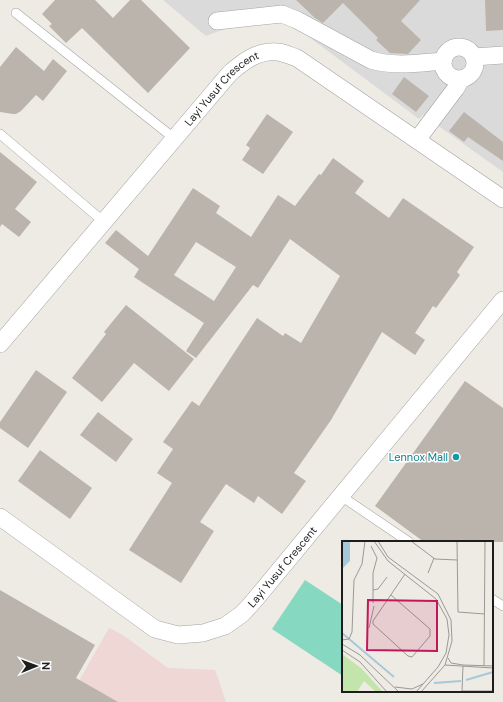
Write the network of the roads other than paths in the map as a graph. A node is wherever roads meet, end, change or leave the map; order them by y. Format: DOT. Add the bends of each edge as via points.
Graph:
graph roads {
  1 [pos="16,13"];
  2 [pos="217,21"];
  3 [pos="503,55"];
  4 [pos="474,57"];
  5 [pos="443,61"];
  6 [pos="461,79"];
  7 [pos="0,134"];
  8 [pos="175,138"];
  9 [pos="417,140"];
  10 [pos="503,199"];
  11 [pos="104,222"];
  12 [pos="503,300"];
  13 [pos="0,344"];
  14 [pos="341,496"];
  15 [pos="0,517"];
  16 [pos="408,541"];
  17 [pos="493,600"];
  18 [pos="503,606"];
  1 -- 8 [label="lane"];
  2 -- 5 [label="street" via="282,14 371,60 391,65"];
  3 -- 4 [label="street"];
  4 -- 5 [label="street" via="468,49 457,46 448,51"];
  4 -- 6 [label="street" via="472,73"];
  5 -- 6 [label="street" via="446,72"];
  6 -- 9 [label="street"];
  7 -- 11 [label="lane"];
  8 -- 9 [label="street, Layi Yusuf Crescent" via="230,73 245,60 260,54 279,52 297,58"];
  8 -- 11 [label="street, Layi Yusuf Crescent"];
  9 -- 10 [label="street, Layi Yusuf Crescent"];
  11 -- 13 [label="street, Layi Yusuf Crescent"];
  12 -- 14 [label="street, Layi Yusuf Crescent"];
  14 -- 15 [label="street, Layi Yusuf Crescent" via="242,614 225,626 203,633 178,635 155,629"];
  14 -- 16 [label="lane"];
  17 -- 18 [label="lane"];
}
